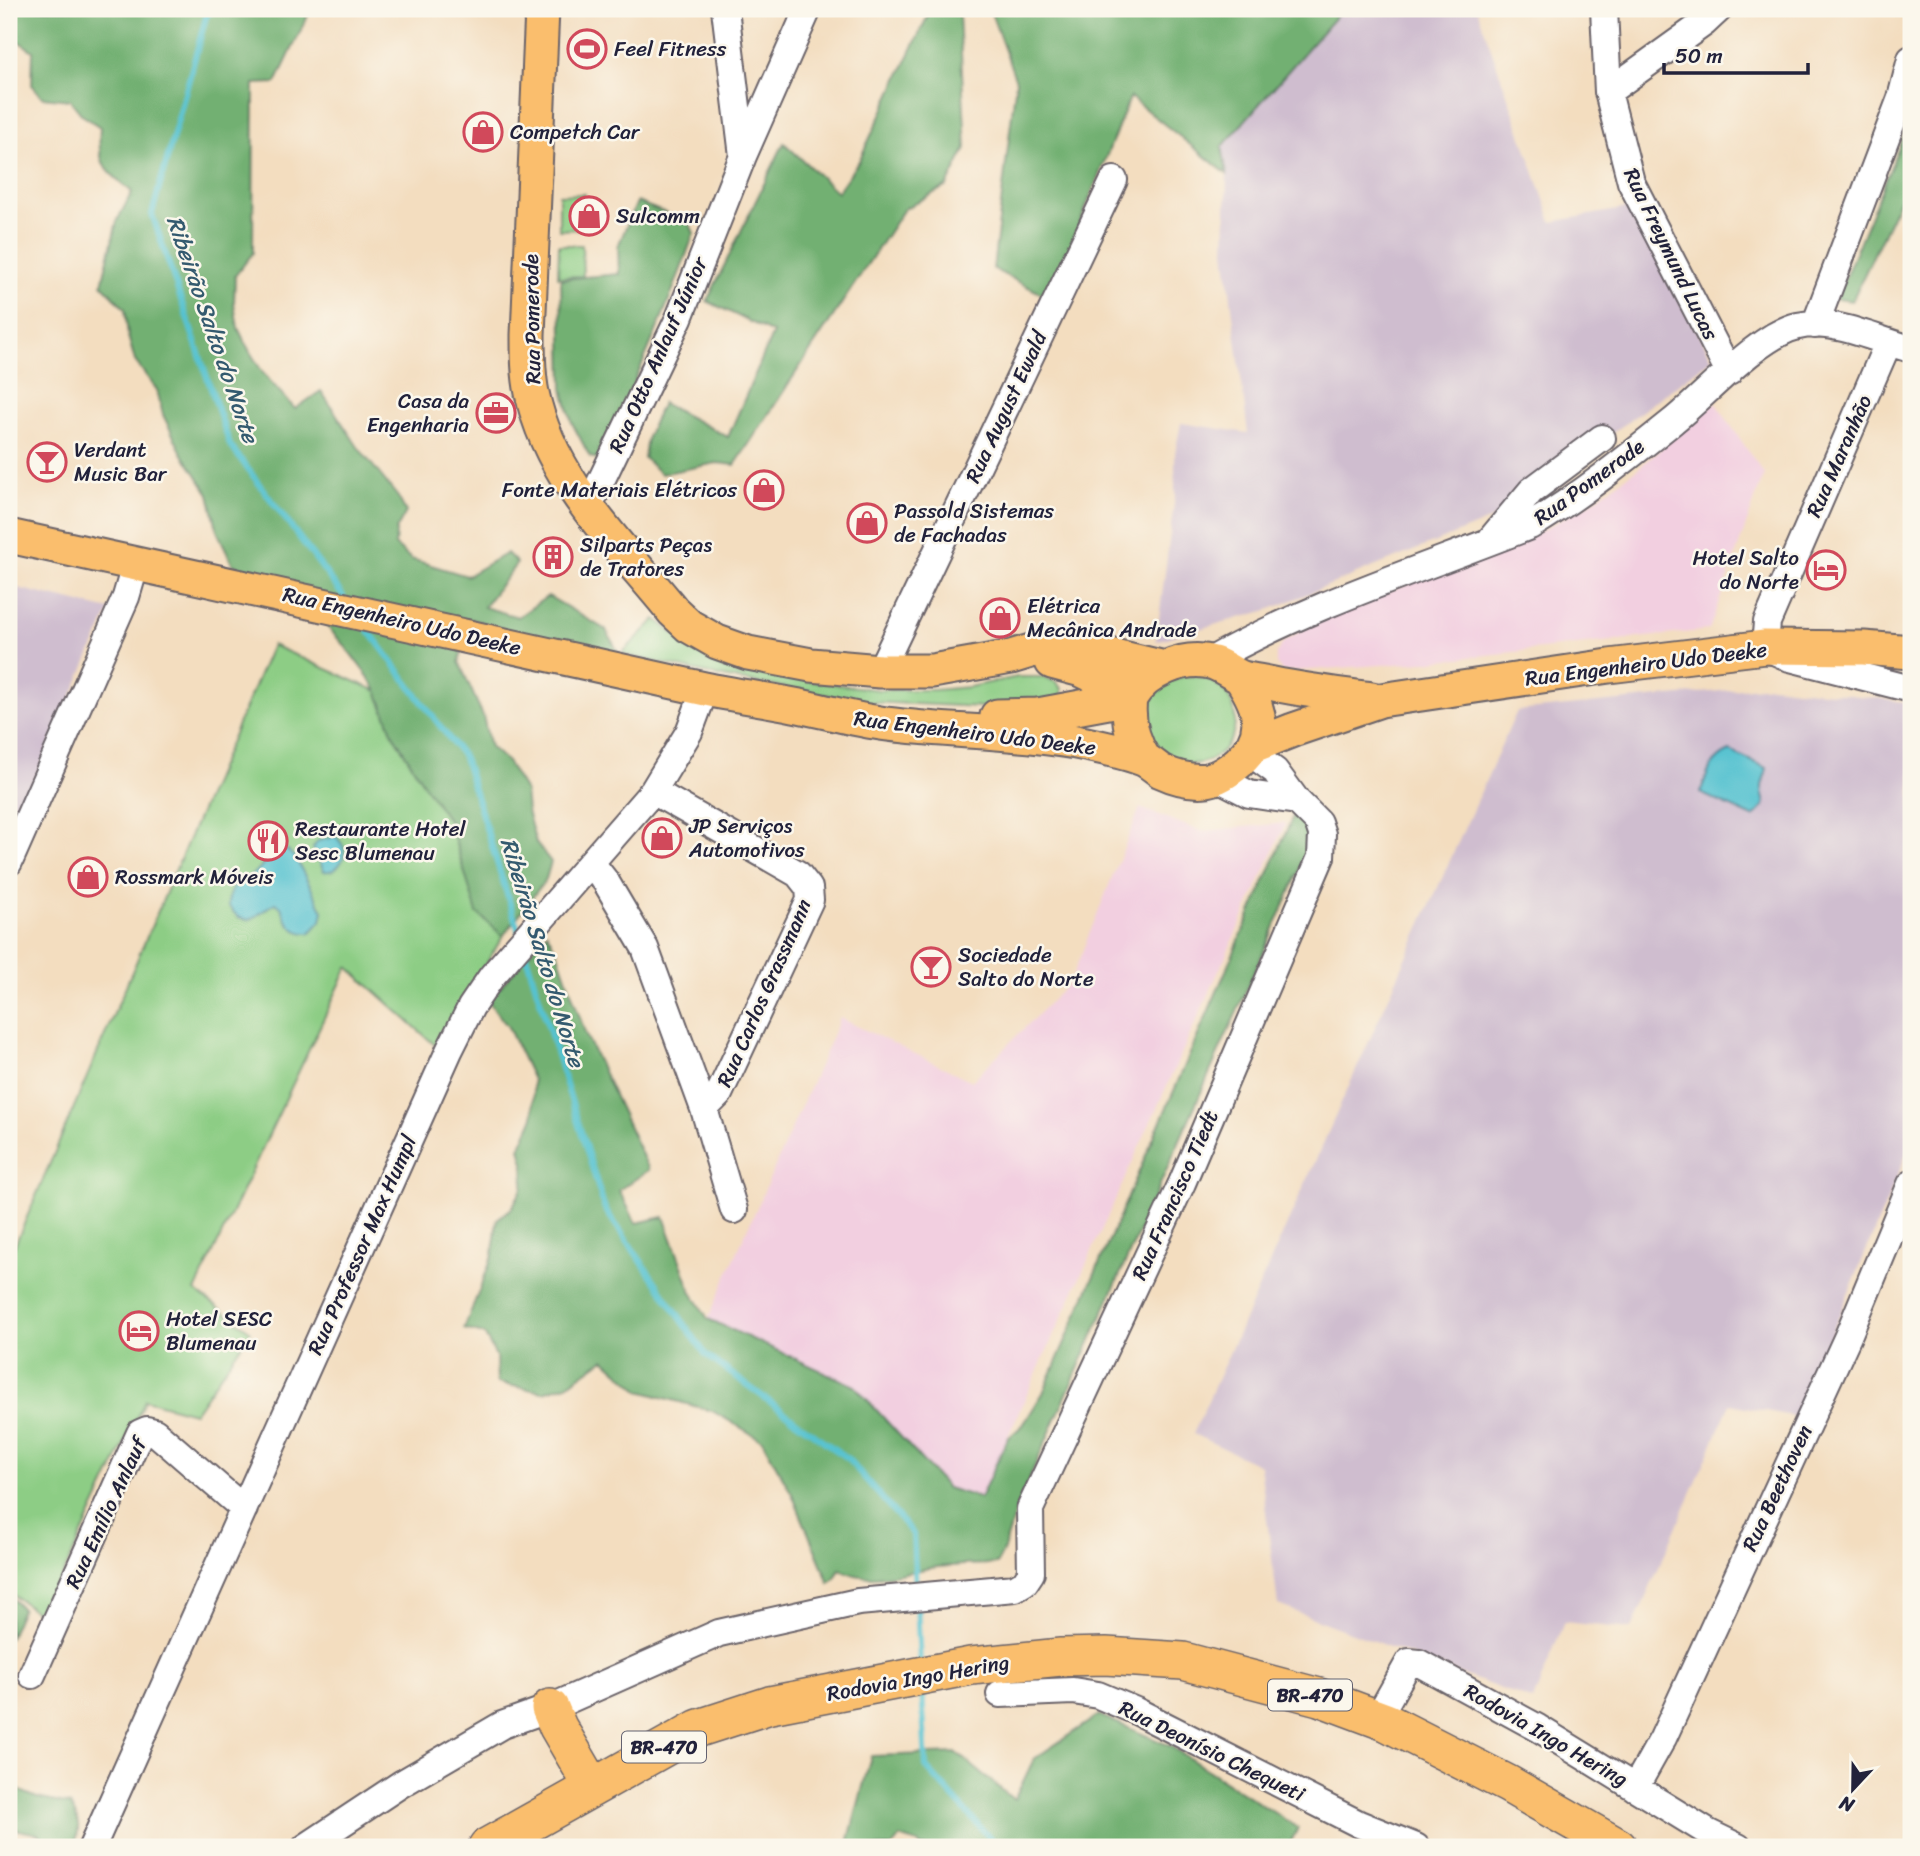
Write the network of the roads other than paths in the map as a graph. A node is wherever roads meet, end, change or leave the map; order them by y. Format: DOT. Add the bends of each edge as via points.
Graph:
graph roads {
  1 [pos="542,9"];
  2 [pos="725,9"];
  3 [pos="808,9"];
  4 [pos="1604,9"];
  5 [pos="1719,9"];
  6 [pos="1911,59"];
  7 [pos="1608,92"];
  8 [pos="743,156"];
  9 [pos="1114,180"];
  10 [pos="1815,325"];
  11 [pos="1900,346"];
  12 [pos="1729,372"];
  13 [pos="1602,438"];
  14 [pos="589,508"];
  15 [pos="9,536"];
  16 [pos="1488,543"];
  17 [pos="136,563"];
  18 [pos="1765,647"];
  19 [pos="1911,652"];
  20 [pos="1011,657"];
  21 [pos="1165,668"];
  22 [pos="880,671"];
  23 [pos="1229,671"];
  24 [pos="705,689"];
  25 [pos="1911,689"];
  26 [pos="1131,696"];
  27 [pos="1381,700"];
  28 [pos="795,705"];
  29 [pos="1251,749"];
  30 [pos="1144,759"];
  31 [pos="1216,777"];
  32 [pos="653,791"];
  33 [pos="1297,802"];
  34 [pos="9,862"];
  35 [pos="592,864"];
  36 [pos="704,1109"];
  37 [pos="1911,1184"];
  38 [pos="734,1210"];
  39 [pos="244,1509"];
  40 [pos="32,1675"];
  41 [pos="1000,1694"];
  42 [pos="550,1708"];
  43 [pos="1377,1719"];
  44 [pos="593,1787"];
  45 [pos="1635,1787"];
  46 [pos="1389,1843"];
  47 [pos="92,1847"];
  48 [pos="306,1847"];
  49 [pos="486,1847"];
  50 [pos="1416,1847"];
  51 [pos="1618,1847"];
  52 [pos="1738,1847"];
  1 -- 14 [label="main road, Rua Pomerode" via="528,365 550,446"];
  2 -- 8 [label="street"];
  3 -- 8 [label="street, Rua Otto Anlauf Júnior"];
  4 -- 7 [label="street, Rua Freymund Lucas"];
  5 -- 7 [label="street"];
  6 -- 10 [label="street" via="1901,98"];
  7 -- 12 [label="street, Rua Freymund Lucas" via="1631,182"];
  8 -- 14 [label="street, Rua Otto Anlauf Júnior" via="679,318"];
  9 -- 22 [label="street, Rua August Ewald"];
  10 -- 11 [label="street, Rua Pomerode"];
  10 -- 12 [label="street, Rua Pomerode" via="1775,334"];
  11 -- 18 [label="street, Rua Maranhão" via="1767,622"];
  12 -- 16 [label="street, Rua Pomerode" via="1673,422 1561,507"];
  13 -- 16 [label="street" via="1531,491"];
  14 -- 22 [label="main road, Rua Pomerode" via="673,611 717,642 811,665"];
  15 -- 17 [label="main road, Rua Engenheiro Udo Deeke"];
  16 -- 23 [label="street, Rua Pomerode" via="1322,606 1248,641"];
  17 -- 24 [label="main road, Rua Engenheiro Udo Deeke"];
  17 -- 34 [label="street" via="126,597"];
  18 -- 19 [label="main road, Rua Engenheiro Udo Deeke"];
  18 -- 25 [label="street"];
  18 -- 27 [label="main road, Rua Engenheiro Udo Deeke"];
  20 -- 21 [label="main road, Rua Pomerode" via="1044,647 1066,647"];
  20 -- 22 [label="main road, Rua Pomerode" via="932,671"];
  20 -- 26 [label="main road, Rua Pomerode" via="1082,670"];
  21 -- 23 [label="main road, Rua Engenheiro Udo Deeke" via="1181,663"];
  21 -- 26 [label="main road, Rua Engenheiro Udo Deeke"];
  23 -- 27 [label="main road, Rua Engenheiro Udo Deeke" via="1294,688"];
  23 -- 29 [label="main road" via="1255,700 1260,723"];
  24 -- 28 [label="main road, Rua Engenheiro Udo Deeke"];
  24 -- 32 [label="street, Rua Professor Max Humpl" via="689,732"];
  26 -- 28 [label="main road, Rua Engenheiro Udo Deeke" via="1038,715"];
  26 -- 30 [label="main road" via="1131,732"];
  27 -- 29 [label="main road, Rua Engenheiro Udo Deeke"];
  28 -- 30 [label="main road, Rua Engenheiro Udo Deeke" via="886,723 1076,742"];
  29 -- 31 [label="main road, Rua Engenheiro Udo Deeke"];
  29 -- 33 [label="street, Rua Francisco Tiedt" via="1275,771"];
  30 -- 31 [label="main road, Rua Engenheiro Udo Deeke" via="1179,778"];
  31 -- 33 [label="street" via="1249,794"];
  32 -- 35 [label="street, Rua Professor Max Humpl"];
  32 -- 36 [label="street, Rua Carlos Grassmann" via="798,874 809,888 810,900 725,1082"];
  33 -- 42 [label="street, Rua Francisco Tiedt" via="1318,822 1321,857 1182,1183 1030,1509 1031,1573 1025,1582 1015,1588 858,1602 719,1633"];
  35 -- 36 [label="street" via="645,948"];
  35 -- 39 [label="street, Rua Professor Max Humpl" via="492,976 471,1007"];
  36 -- 38 [label="street"];
  37 -- 45 [label="street, Rua Beethoven" via="1848,1336 1663,1738"];
  39 -- 40 [label="street, Rua Emílio Anlauf" via="155,1432 139,1433"];
  39 -- 47 [label="street, Rua Professor Max Humpl"];
  41 -- 46 [label="street, Rua Deonísio Chequeti" via="1098,1695"];
  42 -- 44 [label="highway"];
  42 -- 48 [label="street" via="502,1725"];
  43 -- 44 [label="highway, Rodovia Ingo Hering / BR-470" via="1319,1697 1183,1661 1072,1657 971,1666 771,1705 699,1728"];
  43 -- 45 [label="street, Rodovia Ingo Hering / BR-470" via="1409,1662 1419,1663"];
  43 -- 51 [label="highway, Rodovia Ingo Hering / BR-470" via="1508,1784"];
  44 -- 49 [label="highway, Rodovia Ingo Hering / BR-470"];
  45 -- 52 [label="street, Rodovia Ingo Hering / BR-470"];
  46 -- 50 [label="street, Rua Deonísio Chequeti"];
}
